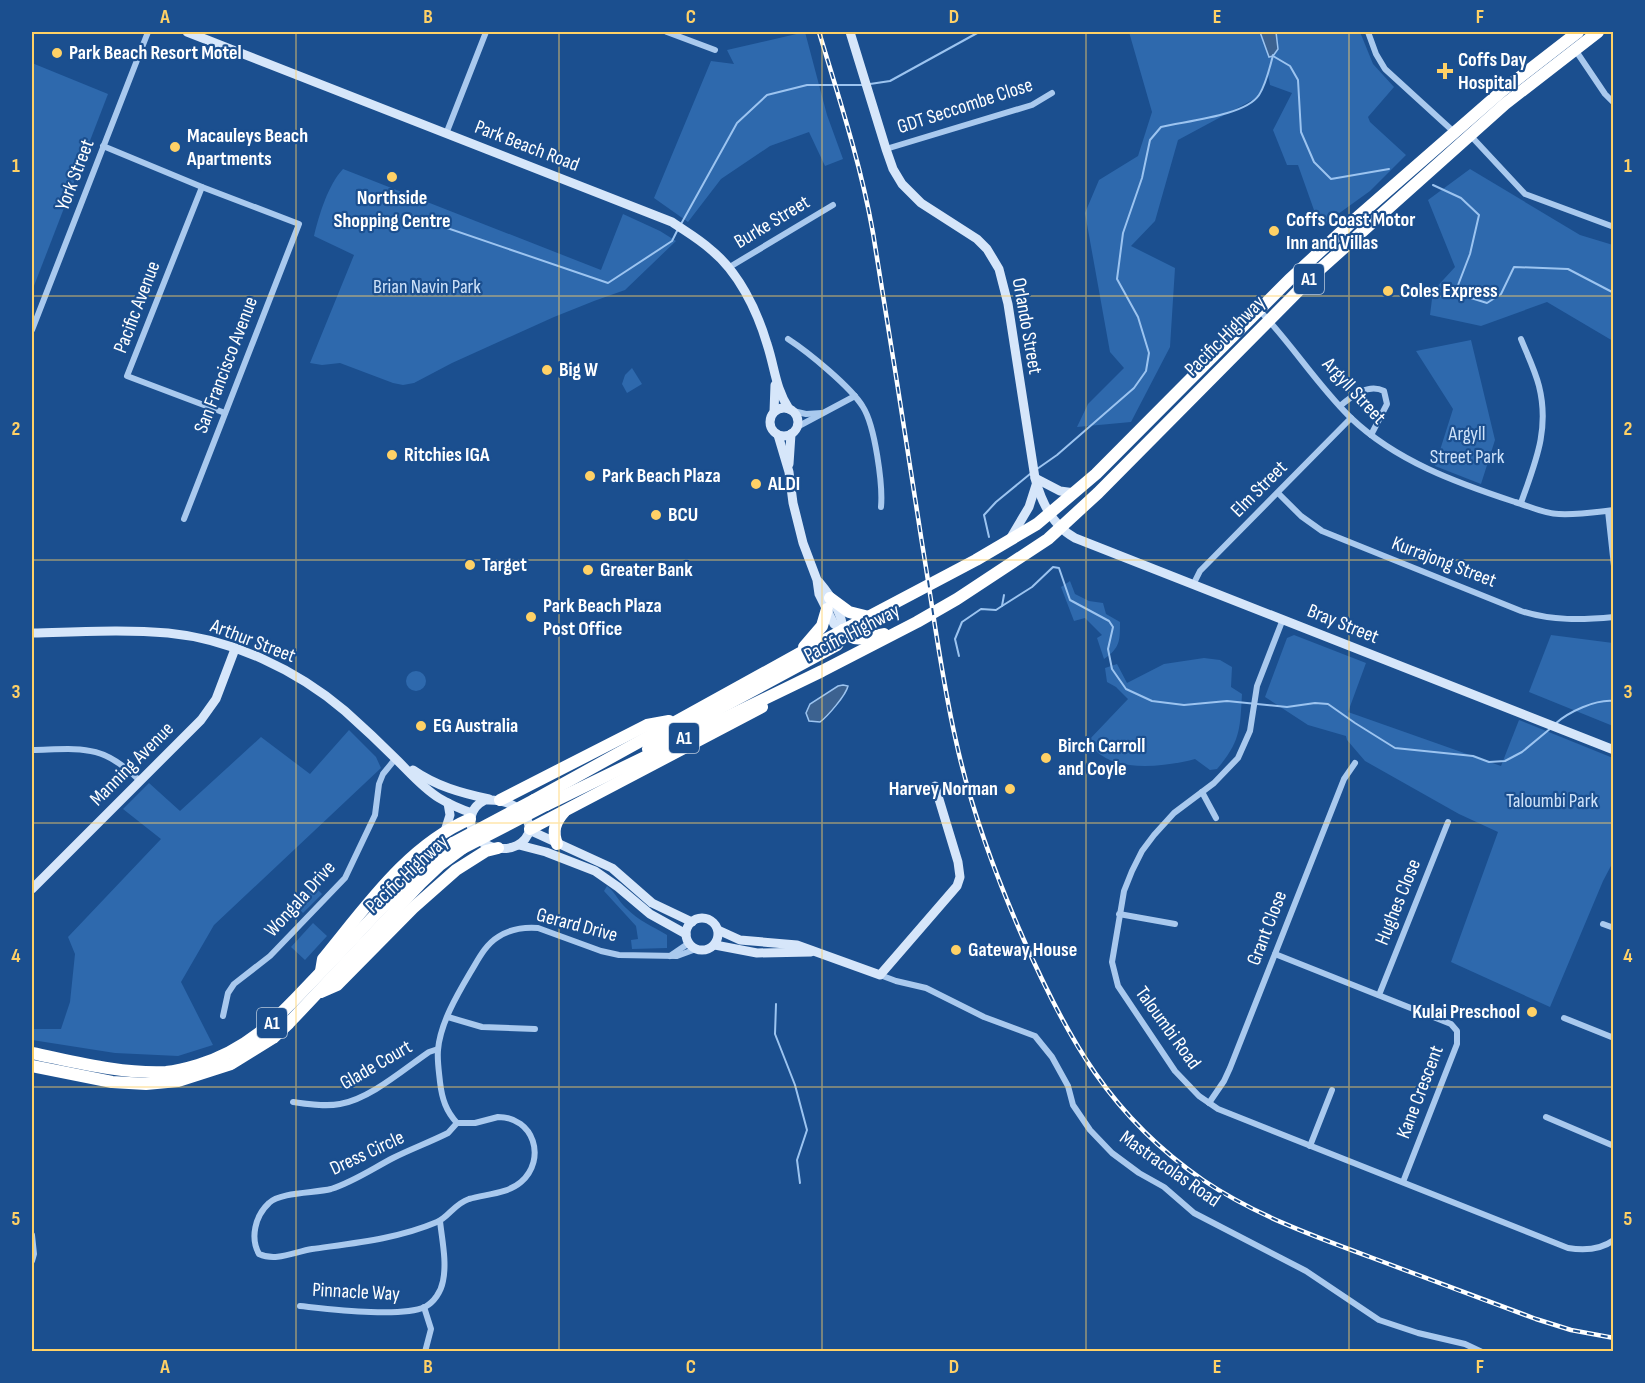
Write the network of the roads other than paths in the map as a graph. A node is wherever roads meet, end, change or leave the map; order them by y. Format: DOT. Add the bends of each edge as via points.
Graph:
graph roads {
  1 [pos="148,32"];
  2 [pos="187,32"];
  3 [pos="486,32"];
  4 [pos="666,32"];
  5 [pos="850,32"];
  6 [pos="1368,32"];
  7 [pos="1598,32"];
  8 [pos="1573,40"];
  9 [pos="715,50"];
  10 [pos="1052,93"];
  11 [pos="1614,103"];
  12 [pos="1454,132"];
  13 [pos="446,134"];
  14 [pos="1470,135"];
  15 [pos="103,146"];
  16 [pos="886,149"];
  17 [pos="202,187"];
  18 [pos="833,205"];
  19 [pos="1614,227"];
  20 [pos="728,268"];
  21 [pos="1264,315"];
  22 [pos="32,330"];
  23 [pos="788,339"];
  24 [pos="1521,339"];
  25 [pos="775,380"];
  26 [pos="855,396"];
  27 [pos="1340,406"];
  28 [pos="791,410"];
  29 [pos="774,412"];
  30 [pos="825,412"];
  31 [pos="225,413"];
  32 [pos="1351,418"];
  33 [pos="794,431"];
  34 [pos="778,435"];
  35 [pos="1371,435"];
  36 [pos="789,472"];
  37 [pos="1036,481"];
  38 [pos="1075,492"];
  39 [pos="1278,493"];
  40 [pos="1521,503"];
  41 [pos="881,507"];
  42 [pos="1611,510"];
  43 [pos="1050,513"];
  44 [pos="184,519"];
  45 [pos="1060,529"];
  46 [pos="1007,543"];
  47 [pos="1614,566"];
  48 [pos="1193,585"];
  49 [pos="828,603"];
  50 [pos="868,617"];
  51 [pos="1614,617"];
  52 [pos="1282,619"];
  53 [pos="843,630"];
  54 [pos="900,630"];
  55 [pos="32,633"];
  56 [pos="236,649"];
  57 [pos="800,652"];
  58 [pos="822,671"];
  59 [pos="680,720"];
  60 [pos="32,750"];
  61 [pos="1614,750"];
  62 [pos="396,758"];
  63 [pos="1355,763"];
  64 [pos="627,766"];
  65 [pos="140,781"];
  66 [pos="935,786"];
  67 [pos="1202,792"];
  68 [pos="496,800"];
  69 [pos="448,803"];
  70 [pos="540,803"];
  71 [pos="567,809"];
  72 [pos="471,816"];
  73 [pos="1216,818"];
  74 [pos="1448,822"];
  75 [pos="530,829"];
  76 [pos="445,831"];
  77 [pos="557,844"];
  78 [pos="519,845"];
  79 [pos="458,846"];
  80 [pos="498,848"];
  81 [pos="32,889"];
  82 [pos="1119,915"];
  83 [pos="692,922"];
  84 [pos="1175,924"];
  85 [pos="1603,924"];
  86 [pos="1614,928"];
  87 [pos="718,930"];
  88 [pos="690,942"];
  89 [pos="715,945"];
  90 [pos="816,952"];
  91 [pos="1275,954"];
  92 [pos="321,972"];
  93 [pos="880,975"];
  94 [pos="317,994"];
  95 [pos="1379,995"];
  96 [pos="223,1016"];
  97 [pos="448,1017"];
  98 [pos="1564,1018"];
  99 [pos="535,1029"];
  100 [pos="1614,1038"];
  101 [pos="438,1049"];
  102 [pos="32,1053"];
  103 [pos="32,1066"];
  104 [pos="1332,1090"];
  105 [pos="293,1102"];
  106 [pos="1209,1103"];
  107 [pos="1546,1117"];
  108 [pos="457,1124"];
  109 [pos="1310,1146"];
  110 [pos="1614,1146"];
  111 [pos="1403,1182"];
  112 [pos="440,1221"];
  113 [pos="32,1234"];
  114 [pos="1614,1240"];
  115 [pos="32,1261"];
  116 [pos="300,1306"];
  117 [pos="424,1307"];
  118 [pos="424,1352"];
  119 [pos="1482,1352"];
  1 -- 15 [label="street, York Street"];
  2 -- 13 [label="street, Park Beach Road"];
  3 -- 13 [label="street"];
  4 -- 9 [label="street"];
  5 -- 16 [label="street, Orlando Street"];
  6 -- 12 [label="street" via="1385,69"];
  7 -- 8 [label="highway, Pacific Highway / A1"];
  8 -- 11 [label="street"];
  8 -- 12 [label="highway, Pacific Highway / A1"];
  8 -- 14 [label="highway, Pacific Highway / A1" via="1536,79"];
  10 -- 16 [label="street, GDT Seccombe Close" via="1032,105"];
  12 -- 21 [label="highway, Pacific Highway / A1" via="1322,249"];
  13 -- 20 [label="street, Park Beach Road" via="672,222 712,250"];
  14 -- 19 [label="street" via="1525,194"];
  14 -- 21 [label="highway, Pacific Highway / A1"];
  15 -- 17 [label="street"];
  15 -- 22 [label="street, York Street"];
  16 -- 37 [label="street, Orlando Street" via="907,190 977,239 999,269"];
  17 -- 31 [label="street, San Francisco Avenue" via="299,224"];
  17 -- 31 [label="street, Pacific Avenue" via="127,376"];
  18 -- 20 [label="street, Burke Street"];
  20 -- 25 [label="street, Park Beach Road" via="761,322"];
  21 -- 27 [label="street, Argyll Street"];
  21 -- 38 [label="highway, Pacific Highway / A1"];
  21 -- 45 [label="highway, Pacific Highway / A1"];
  23 -- 26 [label="street"];
  24 -- 40 [label="street" via="1539,384 1544,419 1541,445"];
  25 -- 28 [label="street, Park Beach Road"];
  25 -- 29 [label="street, Park Beach Road"];
  26 -- 30 [label="street"];
  26 -- 41 [label="street" via="864,409 872,435"];
  27 -- 32 [label="street, Argyll Street"];
  27 -- 35 [label="street" via="1365,390 1384,391 1387,404"];
  28 -- 29 [label="street" via="781,408"];
  28 -- 30 [label="street" via="806,414"];
  28 -- 33 [label="street" via="798,419"];
  29 -- 34 [label="street" via="770,424"];
  30 -- 33 [label="street"];
  31 -- 44 [label="street, San Francisco Avenue"];
  32 -- 35 [label="street, Argyll Street"];
  32 -- 39 [label="street, Elm Street"];
  33 -- 34 [label="street"];
  33 -- 36 [label="street"];
  34 -- 36 [label="street"];
  35 -- 40 [label="street, Argyll Street" via="1433,471"];
  36 -- 49 [label="street" via="803,543"];
  37 -- 38 [label="street" via="1060,491"];
  37 -- 43 [label="street, Orlando Street"];
  37 -- 46 [label="street" via="1029,507"];
  38 -- 43 [label="highway, Pacific Highway / A1"];
  39 -- 48 [label="street, Elm Street" via="1200,572"];
  39 -- 51 [label="street, Kurrajong Street" via="1322,531 1521,611 1569,620"];
  40 -- 42 [label="street, Argyll Street" via="1558,514"];
  42 -- 47 [label="street"];
  43 -- 45 [label="street, Orlando Street"];
  43 -- 46 [label="highway, Pacific Highway / A1"];
  45 -- 48 [label="street, Bray Street"];
  45 -- 54 [label="highway, Pacific Highway / A1" via="957,599"];
  46 -- 50 [label="highway, Pacific Highway / A1"];
  48 -- 52 [label="street, Bray Street"];
  49 -- 50 [label="highway"];
  49 -- 53 [label="street" via="834,624"];
  49 -- 57 [label="highway" via="822,626"];
  50 -- 53 [label="highway, Pacific Highway / A1"];
  52 -- 61 [label="street, Bray Street"];
  52 -- 67 [label="street, Taloumbi Road" via="1257,686 1250,730 1238,758"];
  53 -- 54 [label="highway" via="854,638"];
  53 -- 57 [label="highway, Pacific Highway / A1"];
  53 -- 64 [label="highway" via="837,645 657,742"];
  54 -- 58 [label="highway, Pacific Highway / A1"];
  55 -- 56 [label="street, Arthur Street" via="170,633"];
  56 -- 62 [label="street, Arthur Street" via="277,666 324,695"];
  56 -- 65 [label="street, Manning Avenue" via="212,706"];
  57 -- 59 [label="highway, Pacific Highway / A1"];
  58 -- 64 [label="highway, Pacific Highway / A1"];
  58 -- 71 [label="highway" via="729,726"];
  59 -- 68 [label="highway" via="647,725"];
  59 -- 70 [label="highway, Pacific Highway / A1"];
  60 -- 65 [label="street" via="101,752"];
  62 -- 68 [label="street, Arthur Street" via="438,785"];
  62 -- 69 [label="street, Arthur Street" via="425,788"];
  62 -- 96 [label="street, Wongala Drive" via="383,774 375,815 345,878 270,956 234,984"];
  63 -- 91 [label="street, Grant Close" via="1344,779"];
  64 -- 70 [label="highway, Pacific Highway / A1"];
  65 -- 81 [label="street, Manning Avenue"];
  66 -- 93 [label="street" via="960,877 957,886"];
  67 -- 73 [label="street"];
  67 -- 82 [label="street, Taloumbi Road" via="1174,813 1142,851 1124,891"];
  68 -- 72 [label="street" via="479,803"];
  68 -- 75 [label="street" via="525,814"];
  69 -- 72 [label="street, Arthur Street"];
  69 -- 76 [label="street" via="450,815"];
  70 -- 79 [label="highway, Pacific Highway / A1, bridge"];
  71 -- 75 [label="highway"];
  71 -- 77 [label="highway" via="554,827"];
  72 -- 76 [label="highway"];
  72 -- 80 [label="street" via="476,838"];
  74 -- 95 [label="street, Hughes Close"];
  75 -- 77 [label="street"];
  75 -- 78 [label="street"];
  76 -- 92 [label="highway" via="415,853 380,890 323,958"];
  77 -- 83 [label="street" via="612,868 652,903"];
  78 -- 80 [label="street"];
  78 -- 88 [label="street" via="595,871"];
  79 -- 92 [label="highway, Pacific Highway / A1" via="405,883"];
  79 -- 94 [label="highway, Pacific Highway / A1"];
  80 -- 94 [label="highway" via="456,870 338,985"];
  82 -- 84 [label="street"];
  82 -- 106 [label="street, Taloumbi Road" via="1112,962 1118,986 1174,1071"];
  83 -- 87 [label="street" via="706,918"];
  83 -- 88 [label="street"];
  85 -- 86 [label="street"];
  87 -- 89 [label="street"];
  87 -- 90 [label="street, Mastracolas Road" via="740,940 797,945"];
  88 -- 89 [label="street" via="706,950"];
  88 -- 97 [label="street, Gerard Drive" via="685,955 619,955 527,927 507,932 484,951"];
  89 -- 90 [label="street, Mastracolas Road" via="756,953"];
  90 -- 93 [label="street, Mastracolas Road"];
  91 -- 95 [label="street, Kane Crescent"];
  91 -- 106 [label="street, Grant Close" via="1230,1068"];
  92 -- 102 [label="highway, Pacific Highway / A1" via="250,1041 192,1066 170,1072 141,1072"];
  93 -- 119 [label="street, Mastracolas Road" via="926,988 984,1017 1035,1036 1052,1057 1068,1086 1073,1105 1090,1130 1139,1173 1164,1187 1194,1213 1306,1271 1380,1320"];
  94 -- 103 [label="highway, Pacific Highway / A1" via="255,1051 231,1064 178,1081 112,1082"];
  95 -- 111 [label="street, Kane Crescent" via="1451,1024 1458,1035"];
  97 -- 99 [label="street" via="482,1027"];
  97 -- 101 [label="street, Gerard Drive"];
  98 -- 100 [label="street"];
  101 -- 105 [label="street, Glade Court" via="347,1102"];
  101 -- 108 [label="street" via="441,1094"];
  104 -- 109 [label="street"];
  106 -- 109 [label="street, Taloumbi Road"];
  107 -- 110 [label="street"];
  108 -- 112 [label="street, Dress Circle" via="475,1124 498,1117 517,1120 531,1135 534,1156 530,1171 513,1187 462,1202"];
  108 -- 112 [label="street, Dress Circle" via="448,1133 355,1179 270,1202 260,1215 254,1241 259,1254 275,1258 367,1242"];
  109 -- 111 [label="street, Taloumbi Road"];
  111 -- 114 [label="street, Taloumbi Road" via="1568,1248 1590,1250"];
  112 -- 117 [label="street, Pinnacle Way" via="443,1282 433,1302"];
  113 -- 115 [label="street"];
  116 -- 117 [label="street, Pinnacle Way" via="383,1311"];
  117 -- 118 [label="street" via="431,1329"];
}
